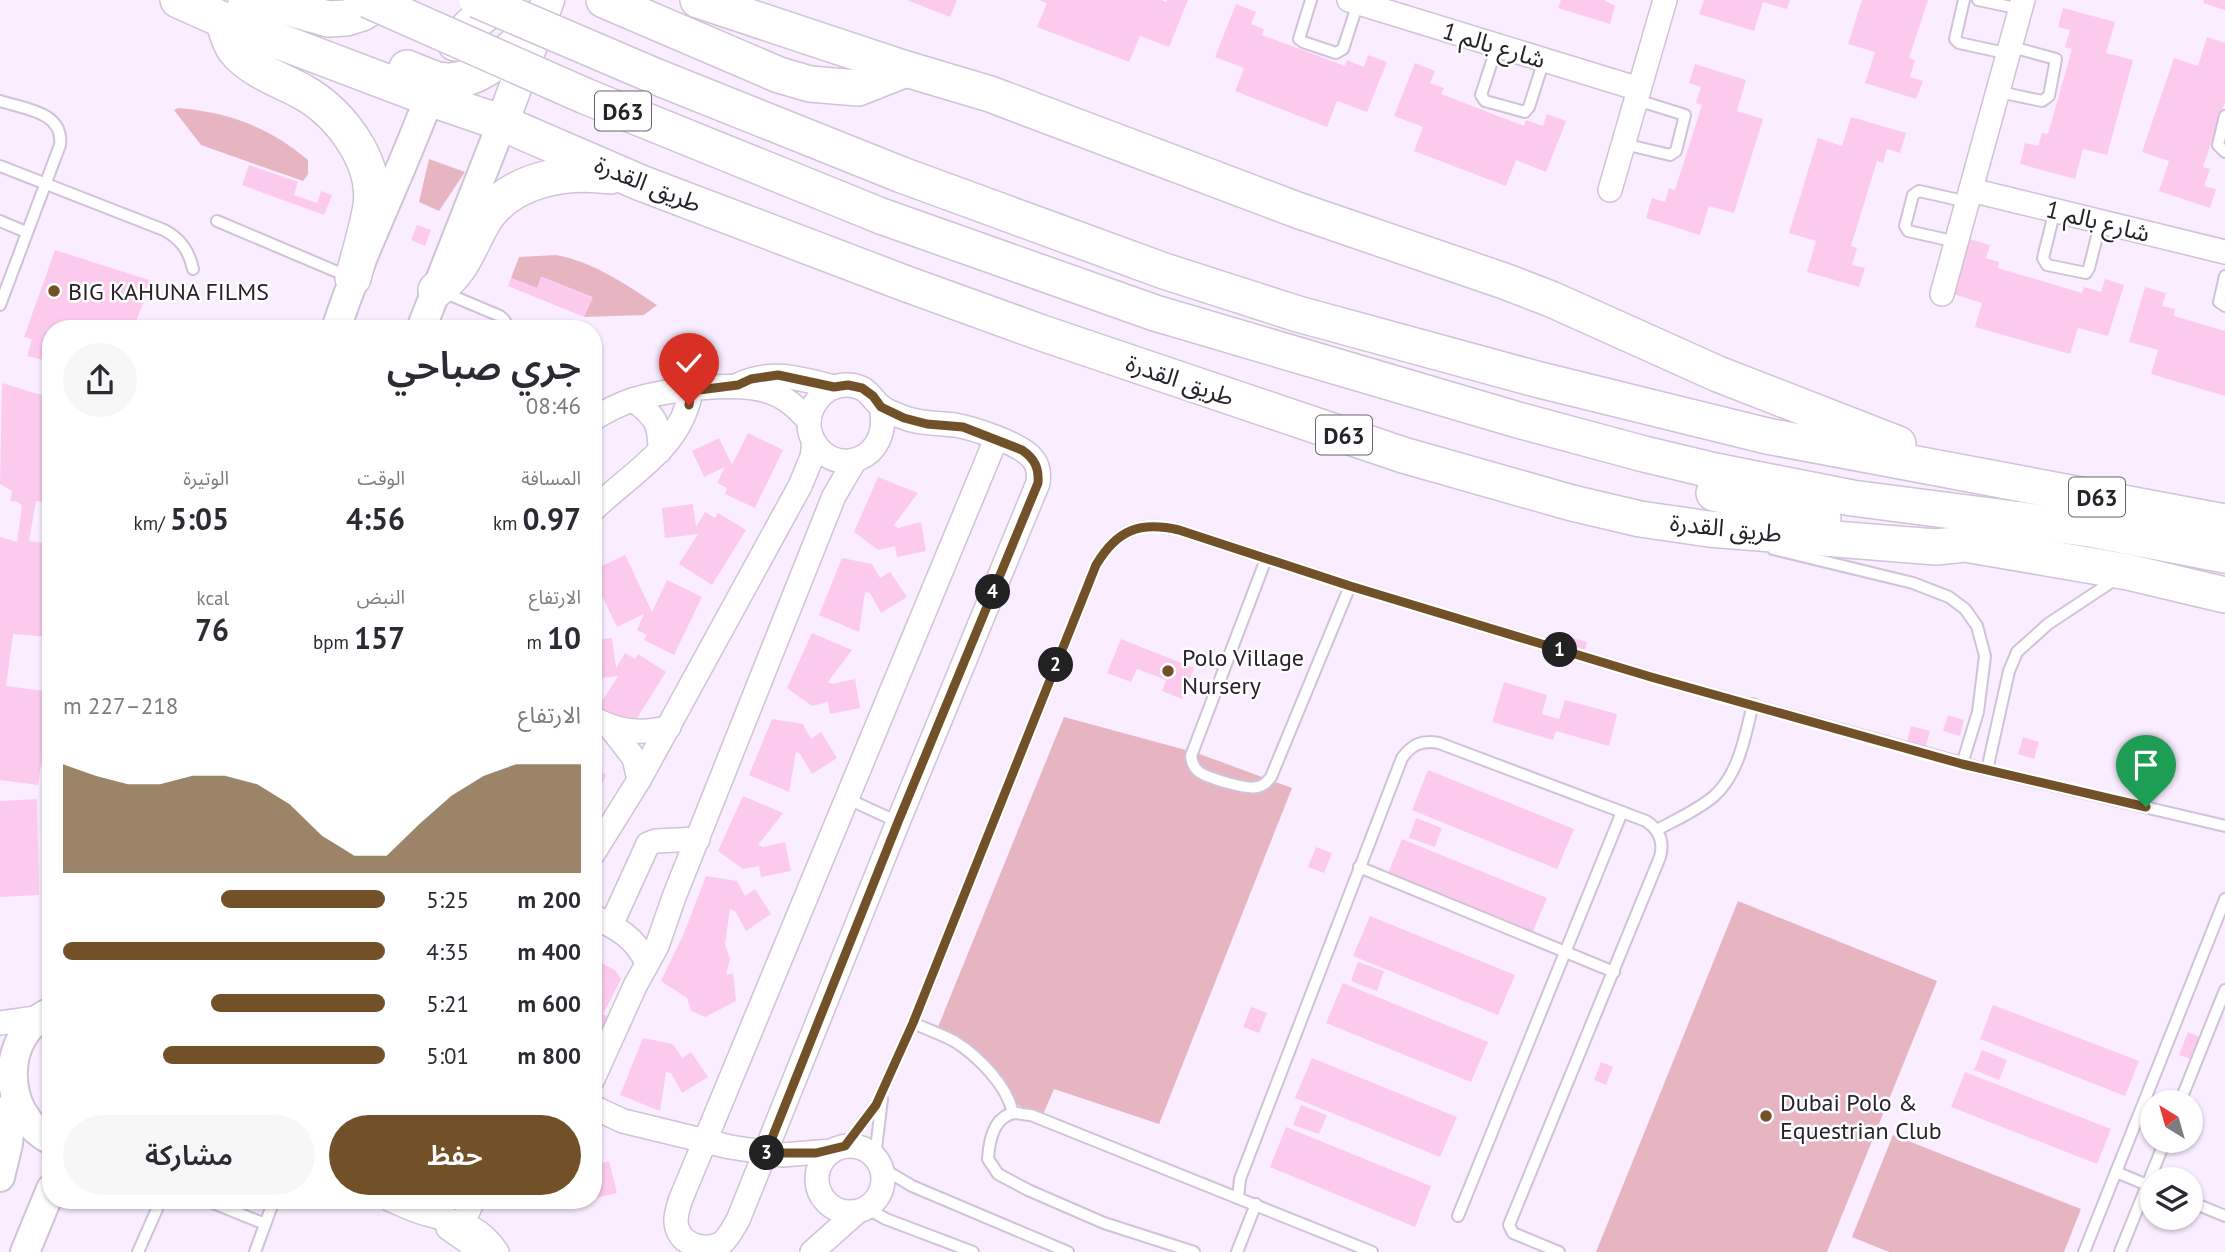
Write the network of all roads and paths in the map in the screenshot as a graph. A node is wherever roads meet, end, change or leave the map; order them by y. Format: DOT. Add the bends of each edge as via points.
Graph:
graph roads {
  1 [pos="178,0"];
  2 [pos="368,0"];
  3 [pos="382,0"];
  4 [pos="475,0"];
  5 [pos="502,0"];
  6 [pos="604,0"];
  7 [pos="698,0"];
  8 [pos="1311,0"];
  9 [pos="1665,0"];
  10 [pos="1964,0"];
  11 [pos="1978,0"];
  12 [pos="1363,2"];
  13 [pos="2022,5"];
  14 [pos="726,6"];
  15 [pos="233,9"];
  16 [pos="543,12"];
  17 [pos="454,43"];
  18 [pos="1497,46"];
  19 [pos="2011,50"];
  20 [pos="1544,60"];
  21 [pos="906,69"];
  22 [pos="434,89"];
  23 [pos="2000,92"];
  24 [pos="1638,95"];
  25 [pos="0,101"];
  26 [pos="2225,116"];
  27 [pos="502,123"];
  28 [pos="1624,144"];
  29 [pos="2225,152"];
  30 [pos="0,166"];
  31 [pos="45,183"];
  32 [pos="641,183"];
  33 [pos="1610,190"];
  34 [pos="1970,196"];
  35 [pos="2055,210"];
  36 [pos="0,221"];
  37 [pos="216,221"];
  38 [pos="2101,221"];
  39 [pos="26,232"];
  40 [pos="1957,242"];
  41 [pos="2225,252"];
  42 [pos="194,269"];
  43 [pos="2225,276"];
  44 [pos="353,278"];
  45 [pos="4,279"];
  46 [pos="436,289"];
  47 [pos="1942,294"];
  48 [pos="0,305"];
  49 [pos="2225,306"];
  50 [pos="339,320"];
  51 [pos="424,320"];
  52 [pos="504,320"];
  53 [pos="738,385"];
  54 [pos="834,387"];
  55 [pos="691,391"];
  56 [pos="634,400"];
  57 [pos="881,407"];
  58 [pos="602,414"];
  59 [pos="1518,420"];
  60 [pos="927,424"];
  61 [pos="811,432"];
  62 [pos="996,439"];
  63 [pos="660,451"];
  64 [pos="864,454"];
  65 [pos="1969,473"];
  66 [pos="602,502"];
  67 [pos="2225,522"];
  68 [pos="1709,529"];
  69 [pos="1965,544"];
  70 [pos="2225,555"];
  71 [pos="1266,559"];
  72 [pos="2128,572"];
  73 [pos="1350,586"];
  74 [pos="2225,594"];
  75 [pos="1753,704"];
  76 [pos="602,723"];
  77 [pos="602,724"];
  78 [pos="669,726"];
  79 [pos="1962,764"];
  80 [pos="1987,770"];
  81 [pos="639,780"];
  82 [pos="848,799"];
  83 [pos="1622,813"];
  84 [pos="898,822"];
  85 [pos="2225,826"];
  86 [pos="1657,830"];
  87 [pos="698,839"];
  88 [pos="602,840"];
  89 [pos="1359,867"];
  90 [pos="2225,899"];
  91 [pos="610,925"];
  92 [pos="664,928"];
  93 [pos="1564,953"];
  94 [pos="647,963"];
  95 [pos="1614,972"];
  96 [pos="2225,990"];
  97 [pos="42,1015"];
  98 [pos="42,1016"];
  99 [pos="0,1023"];
  100 [pos="913,1023"];
  101 [pos="602,1060"];
  102 [pos="5,1089"];
  103 [pos="884,1090"];
  104 [pos="2185,1090"];
  105 [pos="602,1111"];
  106 [pos="1013,1113"];
  107 [pos="42,1136"];
  108 [pos="706,1142"];
  109 [pos="838,1148"];
  110 [pos="766,1153"];
  111 [pos="878,1162"];
  112 [pos="2116,1172"];
  113 [pos="0,1177"];
  114 [pos="2140,1182"];
  115 [pos="818,1187"];
  116 [pos="1238,1198"];
  117 [pos="1256,1204"];
  118 [pos="2203,1207"];
  119 [pos="2140,1208"];
  120 [pos="43,1209"];
  121 [pos="157,1209"];
  122 [pos="228,1209"];
  123 [pos="271,1209"];
  124 [pos="415,1209"];
  125 [pos="431,1209"];
  126 [pos="469,1209"];
  127 [pos="862,1210"];
  128 [pos="425,1213"];
  129 [pos="1458,1216"];
  130 [pos="2225,1216"];
  131 [pos="265,1224"];
  132 [pos="460,1228"];
  133 [pos="25,1252"];
  134 [pos="138,1252"];
  135 [pos="255,1252"];
  136 [pos="476,1252"];
  137 [pos="497,1252"];
  138 [pos="811,1252"];
  139 [pos="973,1252"];
  140 [pos="1068,1252"];
  141 [pos="1194,1252"];
  142 [pos="1237,1252"];
  143 [pos="1373,1252"];
  144 [pos="1559,1252"];
  145 [pos="2084,1252"];
  146 [pos="2120,1252"];
  1 -- 15 [label="main road, طريق القدرة / D63"];
  2 -- 59 [label="main road, طريق القدرة / D63, bridge" via="585,96 881,216 1155,313"];
  3 -- 15 [label="main road" via="362,13 337,18 312,16 275,4"];
  4 -- 17 [label="main road"];
  4 -- 65 [label="main road, D63, bridge" via="902,175 1298,314 1768,436"];
  5 -- 17 [label="main road"];
  6 -- 21 [label="main road" via="810,84 858,88"];
  7 -- 14 [label="main road, D63"];
  8 -- 12 [label="lane" via="1299,39 1336,53 1342,51"];
  9 -- 24 [label="street"];
  10 -- 19 [label="lane" via="1955,40"];
  11 -- 13 [label="lane"];
  12 -- 18 [label="street, شارع بالم 1"];
  13 -- 19 [label="street"];
  14 -- 21 [label="main road, D63"];
  15 -- 22 [label="main road, طريق القدرة / D63"];
  15 -- 44 [label="main road" via="234,49 317,102 340,124 362,157 369,177 370,206"];
  16 -- 22 [label="main road" via="482,71"];
  16 -- 27 [label="main road"];
  17 -- 22 [label="main road"];
  18 -- 20 [label="street, شارع بالم 1"];
  18 -- 20 [label="lane" via="1481,95 1485,101 1525,111"];
  19 -- 23 [label="street"];
  19 -- 23 [label="lane" via="2056,59 2049,96 2042,101"];
  20 -- 24 [label="street, شارع بالم 1"];
  21 -- 65 [label="main road, D63" via="981,91 1297,210 1504,281 1718,374"];
  22 -- 27 [label="main road, طريق القدرة / D63"];
  22 -- 44 [label="street"];
  23 -- 34 [label="street"];
  24 -- 28 [label="street"];
  24 -- 28 [label="lane" via="1685,115 1676,151 1670,155"];
  25 -- 31 [label="lane" via="45,115 59,127 60,145"];
  26 -- 29 [label="lane" via="2218,145"];
  27 -- 32 [label="main road, طريق القدرة / D63"];
  27 -- 46 [label="street"];
  28 -- 33 [label="street"];
  30 -- 31 [label="lane"];
  31 -- 39 [label="lane"];
  31 -- 42 [label="lane" via="172,234 187,249"];
  32 -- 46 [label="main road" via="606,175 570,175 515,190 490,213 460,267"];
  32 -- 68 [label="main road, طريق القدرة / D63" via="1042,333 1403,455 1572,503"];
  34 -- 35 [label="street, شارع بالم 1"];
  34 -- 40 [label="street"];
  34 -- 40 [label="lane" via="1919,191 1913,195 1906,229"];
  35 -- 38 [label="street, شارع بالم 1"];
  35 -- 38 [label="lane" via="2043,258 2047,265 2085,272"];
  36 -- 39 [label="lane"];
  37 -- 44 [label="lane"];
  38 -- 41 [label="street, شارع بالم 1"];
  39 -- 45 [label="lane"];
  40 -- 47 [label="street"];
  43 -- 49 [label="lane" via="2219,299"];
  44 -- 50 [label="street"];
  45 -- 48 [label="lane"];
  46 -- 51 [label="street"];
  46 -- 52 [label="lane"];
  53 -- 54 [label="street" via="778,375"];
  53 -- 55 [label="street"];
  53 -- 61 [label="street" via="783,398"];
  54 -- 57 [label="street" via="862,388"];
  54 -- 61 [label="street" via="813,407"];
  55 -- 56 [label="street"];
  55 -- 63 [label="street" via="684,418"];
  56 -- 58 [label="street"];
  56 -- 63 [label="street" via="656,421"];
  57 -- 60 [label="street"];
  57 -- 64 [label="street" via="882,436"];
  59 -- 69 [label="main road" via="1590,456 1761,506"];
  59 -- 70 [label="main road, طريق القدرة / D63" via="1784,485 1916,508 2090,529"];
  60 -- 62 [label="street" via="963,427"];
  60 -- 64 [label="street"];
  61 -- 64 [label="street" via="823,452 833,458"];
  61 -- 78 [label="street" via="807,472"];
  62 -- 82 [label="street"];
  62 -- 84 [label="street" via="1030,455 1039,473 1038,483"];
  63 -- 66 [label="street"];
  64 -- 87 [label="street" via="834,496"];
  65 -- 67 [label="main road, D63"];
  68 -- 69 [label="main road, طريق القدرة / D63" via="1936,547"];
  68 -- 79 [label="lane" via="1755,545 1913,583 1949,597 1965,609 1977,626 1984,656 1978,712"];
  69 -- 72 [label="main road, طريق القدرة / D63"];
  71 -- 73 [label="lane"];
  71 -- 73 [label="lane" via="1191,756 1199,772 1245,788 1264,785 1271,777"];
  71 -- 100 [label="lane" via="1160,525 1121,535 1106,548"];
  72 -- 74 [label="main road, طريق القدرة / D63"];
  72 -- 80 [label="lane" via="2048,624 2017,652"];
  73 -- 75 [label="lane"];
  75 -- 79 [label="lane"];
  75 -- 86 [label="lane" via="1728,780 1698,807"];
  76 -- 78 [label="street" via="642,731"];
  77 -- 81 [label="street" via="634,758"];
  78 -- 81 [label="street"];
  79 -- 80 [label="lane"];
  80 -- 85 [label="lane"];
  81 -- 88 [label="street"];
  82 -- 84 [label="lane"];
  82 -- 108 [label="street"];
  83 -- 86 [label="lane"];
  83 -- 89 [label="lane" via="1439,743 1418,743 1402,758"];
  83 -- 93 [label="lane"];
  84 -- 110 [label="street"];
  86 -- 95 [label="lane" via="1662,842 1660,857"];
  87 -- 91 [label="street" via="648,844"];
  87 -- 92 [label="street"];
  89 -- 93 [label="lane"];
  89 -- 116 [label="lane" via="1240,1179"];
  90 -- 112 [label="lane"];
  91 -- 92 [label="street" via="649,933"];
  91 -- 94 [label="street" via="639,947"];
  92 -- 94 [label="street"];
  93 -- 95 [label="lane"];
  93 -- 129 [label="lane"];
  94 -- 101 [label="street"];
  95 -- 144 [label="lane" via="1509,1225 1513,1233"];
  96 -- 104 [label="lane"];
  97 -- 99 [label="street"];
  98 -- 102 [label="street" via="17,1035 6,1058"];
  100 -- 103 [label="lane"];
  100 -- 106 [label="lane" via="971,1053 1000,1086"];
  102 -- 107 [label="street" via="21,1121"];
  102 -- 113 [label="street" via="8,1144"];
  103 -- 109 [label="lane" via="867,1119"];
  103 -- 111 [label="lane"];
  105 -- 108 [label="street" via="622,1121"];
  106 -- 116 [label="lane" via="1031,1115"];
  106 -- 141 [label="lane" via="999,1121 989,1145 988,1159 998,1174 1104,1223"];
  108 -- 110 [label="street"];
  108 -- 110 [label="street" via="676,1216 682,1237 701,1248 713,1247 730,1234"];
  109 -- 110 [label="street"];
  109 -- 111 [label="street" via="862,1148"];
  109 -- 115 [label="street" via="824,1158"];
  110 -- 115 [label="street"];
  111 -- 127 [label="street" via="884,1179 881,1191 876,1201"];
  111 -- 140 [label="lane" via="912,1186"];
  112 -- 114 [label="lane"];
  112 -- 145 [label="lane"];
  115 -- 127 [label="street" via="836,1210"];
  115 -- 138 [label="street"];
  116 -- 117 [label="lane"];
  117 -- 142 [label="lane"];
  117 -- 143 [label="lane"];
  118 -- 130 [label="lane"];
  119 -- 146 [label="lane"];
  120 -- 133 [label="street"];
  121 -- 134 [label="lane"];
  122 -- 131 [label="lane"];
  123 -- 131 [label="lane"];
  124 -- 128 [label="street"];
  125 -- 128 [label="street"];
  126 -- 132 [label="street"];
  127 -- 138 [label="street"];
  127 -- 139 [label="lane"];
  128 -- 132 [label="street"];
  131 -- 135 [label="lane"];
  132 -- 136 [label="street"];
  132 -- 137 [label="street" via="482,1233"];
}
